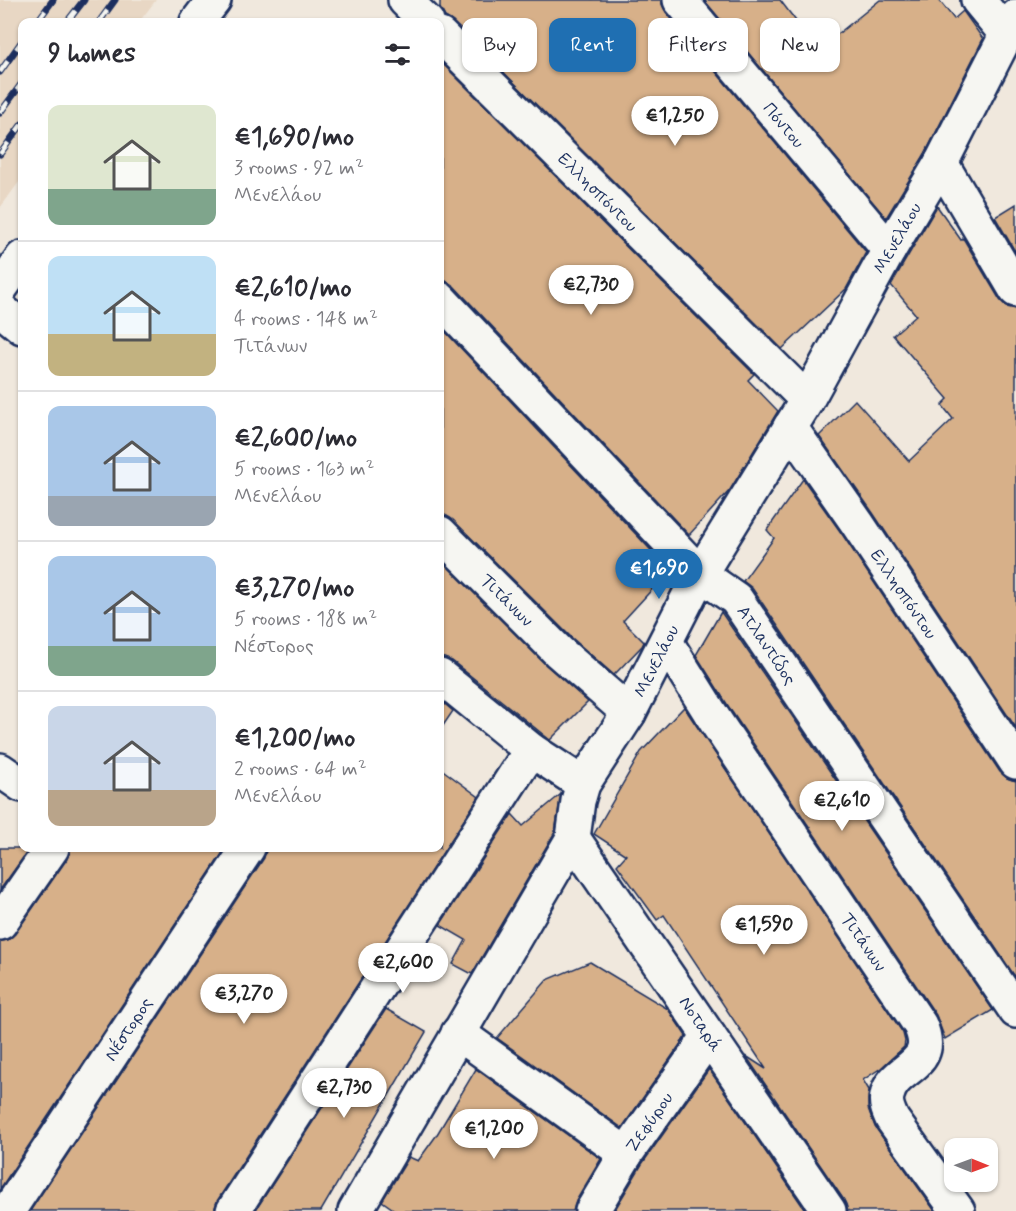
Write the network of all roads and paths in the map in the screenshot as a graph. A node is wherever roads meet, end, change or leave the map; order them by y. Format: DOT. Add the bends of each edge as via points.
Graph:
graph roads {
  1 [pos="214,0"];
  2 [pos="405,0"];
  3 [pos="680,0"];
  4 [pos="978,0"];
  5 [pos="200,18"];
  6 [pos="423,18"];
  7 [pos="1011,25"];
  8 [pos="444,39"];
  9 [pos="942,162"];
  10 [pos="889,250"];
  11 [pos="18,264"];
  12 [pos="0,289"];
  13 [pos="1016,290"];
  14 [pos="444,303"];
  15 [pos="0,309"];
  16 [pos="18,324"];
  17 [pos="807,400"];
  18 [pos="790,427"];
  19 [pos="444,537"];
  20 [pos="700,574"];
  21 [pos="666,642"];
  22 [pos="444,679"];
  23 [pos="629,713"];
  24 [pos="531,750"];
  25 [pos="1016,762"];
  26 [pos="0,770"];
  27 [pos="18,782"];
  28 [pos="583,784"];
  29 [pos="573,838"];
  30 [pos="49,852"];
  31 [pos="245,852"];
  32 [pos="0,923"];
  33 [pos="1016,1011"];
  34 [pos="458,1033"];
  35 [pos="709,1036"];
  36 [pos="626,1154"];
  37 [pos="8,1211"];
  38 [pos="233,1211"];
  39 [pos="355,1211"];
  40 [pos="592,1211"];
  41 [pos="830,1211"];
  42 [pos="958,1211"];
  1 -- 5 [label="street"];
  2 -- 6 [label="street"];
  3 -- 10 [label="street, Πόντου"];
  4 -- 7 [label="street"];
  7 -- 9 [label="street, Μενελάου"];
  8 -- 17 [label="street, Ελλησπόντου"];
  9 -- 10 [label="street, Μενελάου"];
  9 -- 13 [label="street"];
  10 -- 17 [label="street, Μενελάου"];
  11 -- 12 [label="street"];
  14 -- 20 [label="street, Ατλαντίδος"];
  15 -- 16 [label="street"];
  17 -- 18 [label="street, Μενελάου"];
  18 -- 20 [label="street, Μενελάου"];
  18 -- 25 [label="street, Ελλησπόντου"];
  19 -- 23 [label="street, Τιτάνων" via="559,652"];
  20 -- 21 [label="street, Μενελάου"];
  20 -- 33 [label="street, Ατλαντίδος" via="736,599"];
  21 -- 23 [label="street, Μενελάου"];
  21 -- 42 [label="street, Τιτάνων" via="920,1025 925,1046 921,1057 891,1086 886,1097 888,1108"];
  22 -- 24 [label="street"];
  23 -- 28 [label="street, Μενελάου"];
  24 -- 28 [label="street"];
  24 -- 38 [label="street"];
  26 -- 27 [label="street"];
  28 -- 29 [label="street, Μενελάου"];
  29 -- 34 [label="street, Μενελάου"];
  29 -- 35 [label="street, Νοταρά"];
  30 -- 32 [label="street"];
  31 -- 37 [label="street, Νέστορος"];
  34 -- 36 [label="street"];
  34 -- 39 [label="street, Μενελάου"];
  35 -- 36 [label="street, Ζεφύρου"];
  35 -- 41 [label="street, Νοταρά"];
  36 -- 40 [label="street, Ζεφύρου"];
}
